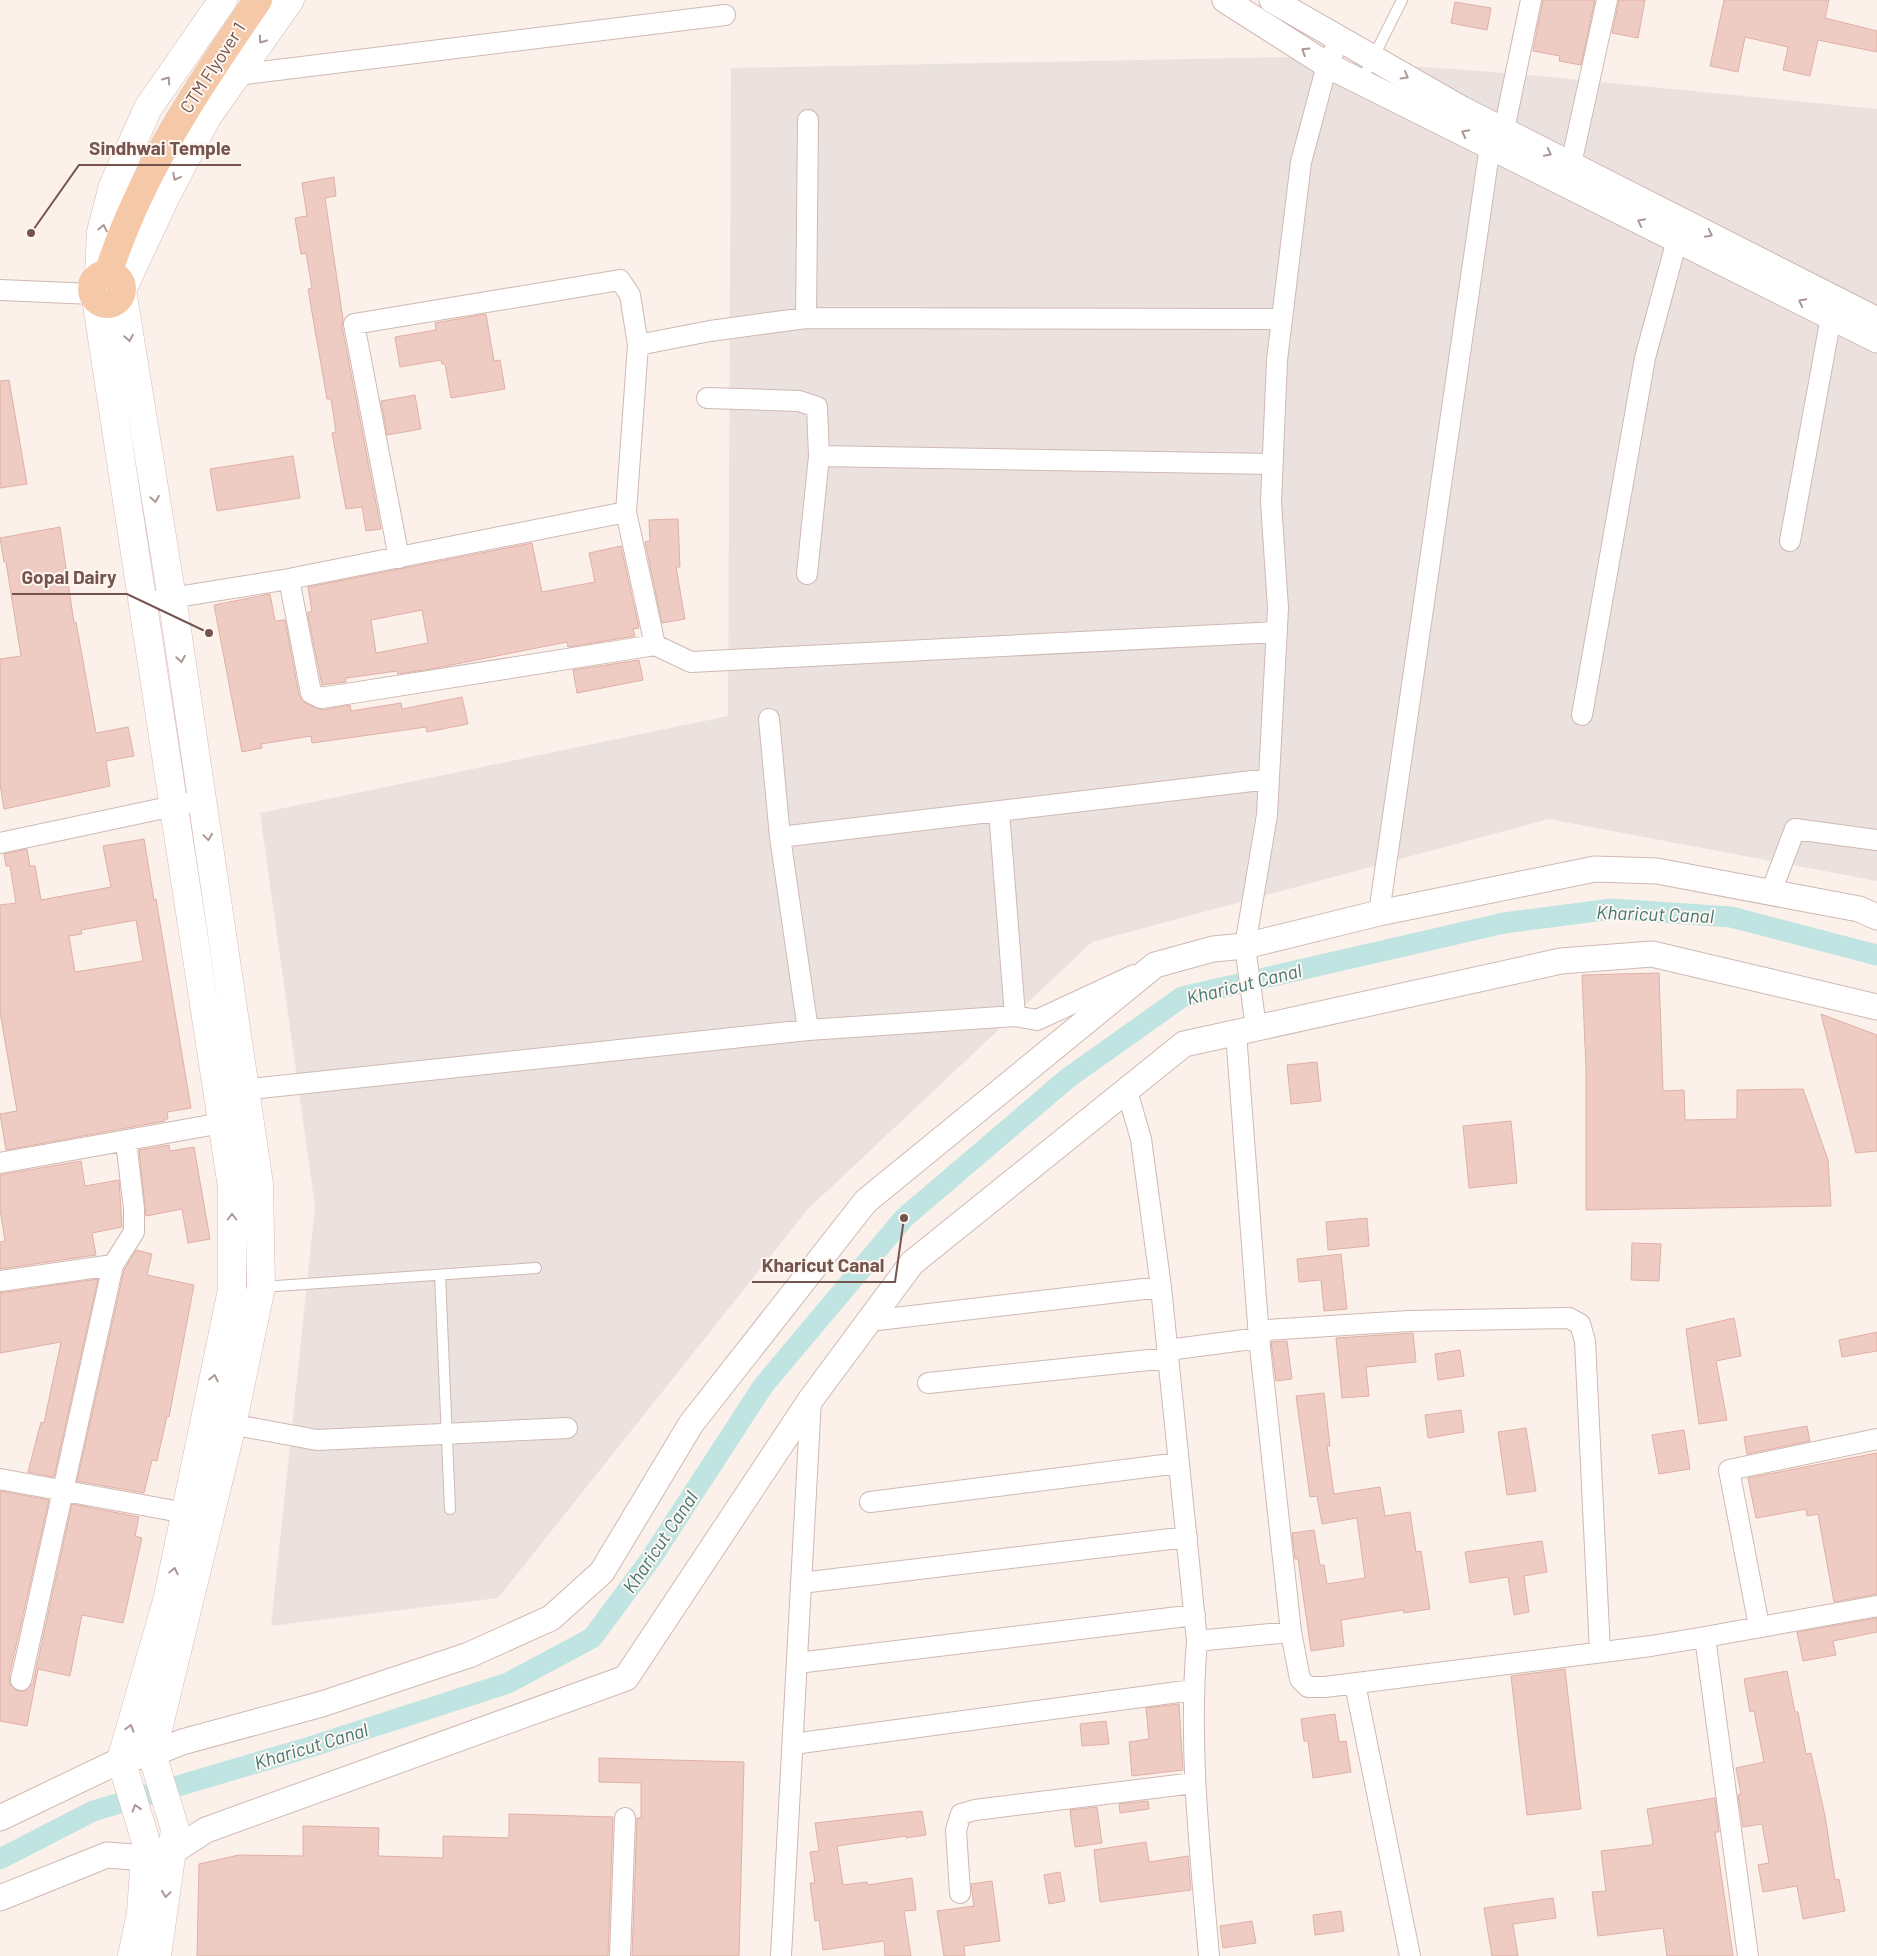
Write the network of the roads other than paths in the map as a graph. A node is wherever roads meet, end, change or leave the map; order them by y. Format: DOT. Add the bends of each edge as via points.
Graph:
graph roads {
  1 [pos="223,0"];
  2 [pos="258,0"];
  3 [pos="290,0"];
  4 [pos="1225,0"];
  5 [pos="1272,0"];
  6 [pos="1402,0"];
  7 [pos="1531,0"];
  8 [pos="1607,0"];
  9 [pos="726,15"];
  10 [pos="1340,39"];
  11 [pos="1373,58"];
  12 [pos="1327,65"];
  13 [pos="237,75"];
  14 [pos="1361,82"];
  15 [pos="808,120"];
  16 [pos="1497,138"];
  17 [pos="1572,164"];
  18 [pos="1678,240"];
  19 [pos="104,286"];
  20 [pos="0,290"];
  21 [pos="1831,317"];
  22 [pos="806,318"];
  23 [pos="1282,319"];
  24 [pos="1877,320"];
  25 [pos="1877,340"];
  26 [pos="638,346"];
  27 [pos="138,394"];
  28 [pos="707,398"];
  29 [pos="111,400"];
  30 [pos="819,456"];
  31 [pos="1272,464"];
  32 [pos="626,512"];
  33 [pos="1790,541"];
  34 [pos="399,558"];
  35 [pos="807,574"];
  36 [pos="289,579"];
  37 [pos="171,597"];
  38 [pos="142,603"];
  39 [pos="1276,632"];
  40 [pos="655,645"];
  41 [pos="1582,715"];
  42 [pos="769,719"];
  43 [pos="1269,779"];
  44 [pos="202,800"];
  45 [pos="174,806"];
  46 [pos="999,811"];
  47 [pos="780,837"];
  48 [pos="1877,840"];
  49 [pos="0,843"];
  50 [pos="1771,892"];
  51 [pos="1379,913"];
  52 [pos="1877,917"];
  53 [pos="1245,949"];
  54 [pos="1155,965"];
  55 [pos="1877,1007"];
  56 [pos="1015,1016"];
  57 [pos="1249,1028"];
  58 [pos="808,1030"];
  59 [pos="245,1089"];
  60 [pos="1126,1091"];
  61 [pos="218,1093"];
  62 [pos="222,1123"];
  63 [pos="126,1141"];
  64 [pos="0,1163"];
  65 [pos="113,1265"];
  66 [pos="536,1268"];
  67 [pos="440,1274"];
  68 [pos="0,1281"];
  69 [pos="261,1287"];
  70 [pos="1160,1287"];
  71 [pos="869,1321"];
  72 [pos="1259,1338"];
  73 [pos="1168,1354"];
  74 [pos="928,1383"];
  75 [pos="811,1399"];
  76 [pos="205,1420"];
  77 [pos="232,1425"];
  78 [pos="567,1428"];
  79 [pos="448,1434"];
  80 [pos="1877,1439"];
  81 [pos="1179,1463"];
  82 [pos="0,1479"];
  83 [pos="62,1490"];
  84 [pos="870,1502"];
  85 [pos="450,1509"];
  86 [pos="186,1513"];
  87 [pos="1186,1537"];
  88 [pos="801,1583"];
  89 [pos="1877,1606"];
  90 [pos="1195,1615"];
  91 [pos="1759,1626"];
  92 [pos="1291,1632"];
  93 [pos="1705,1637"];
  94 [pos="1197,1641"];
  95 [pos="1600,1652"];
  96 [pos="797,1663"];
  97 [pos="21,1680"];
  98 [pos="1355,1684"];
  99 [pos="1193,1690"];
  100 [pos="793,1744"];
  101 [pos="154,1757"];
  102 [pos="123,1767"];
  103 [pos="1194,1783"];
  104 [pos="0,1818"];
  105 [pos="625,1818"];
  106 [pos="174,1840"];
  107 [pos="145,1850"];
  108 [pos="960,1893"];
  109 [pos="0,1898"];
  110 [pos="132,1956"];
  111 [pos="157,1956"];
  112 [pos="620,1956"];
  113 [pos="781,1956"];
  114 [pos="1209,1956"];
  115 [pos="1410,1956"];
  116 [pos="1748,1956"];
  19 -- 1 [label="main road, one-way" via="101,232 113,186 144,117"];
  2 -- 19 [label="main road, CTM Flyover 1" via="168,138 119,241"];
  3 -- 13 [label="main road, one-way"];
  12 -- 4 [label="street, one-way"];
  5 -- 10 [label="street"];
  6 -- 11 [label="lane"];
  7 -- 16 [label="street"];
  8 -- 17 [label="street"];
  9 -- 13 [label="street"];
  10 -- 11 [label="street"];
  10 -- 12 [label="street"];
  11 -- 14 [label="lane"];
  11 -- 16 [label="street, one-way" via="1462,109"];
  12 -- 14 [label="street"];
  12 -- 23 [label="street" via="1300,162"];
  13 -- 19 [label="main road, one-way" via="207,117 164,200"];
  16 -- 14 [label="street, one-way"];
  15 -- 22 [label="street"];
  16 -- 17 [label="street, one-way"];
  18 -- 16 [label="street, one-way"];
  16 -- 51 [label="street"];
  17 -- 24 [label="street, one-way"];
  21 -- 18 [label="street, one-way"];
  18 -- 41 [label="street" via="1645,358"];
  19 -- 20 [label="street"];
  19 -- 27 [label="main road, one-way"];
  19 -- 29 [label="main road"];
  21 -- 25 [label="street"];
  21 -- 33 [label="street"];
  22 -- 23 [label="street"];
  22 -- 26 [label="street" via="710,331"];
  23 -- 31 [label="street"];
  26 -- 32 [label="street"];
  26 -- 34 [label="street" via="630,294 620,280 354,324"];
  27 -- 29 [label="main road"];
  27 -- 37 [label="main road, one-way"];
  28 -- 30 [label="street" via="799,401 817,406"];
  29 -- 38 [label="main road"];
  30 -- 31 [label="street"];
  30 -- 35 [label="street"];
  31 -- 39 [label="street" via="1271,502 1278,608"];
  32 -- 34 [label="street"];
  32 -- 40 [label="street"];
  34 -- 36 [label="street"];
  36 -- 37 [label="street"];
  36 -- 40 [label="street" via="311,693 321,698"];
  37 -- 38 [label="street"];
  37 -- 44 [label="main road, one-way"];
  38 -- 45 [label="main road"];
  39 -- 40 [label="street" via="691,662"];
  39 -- 43 [label="street"];
  42 -- 47 [label="street"];
  43 -- 46 [label="street"];
  43 -- 53 [label="street" via="1267,815"];
  44 -- 45 [label="street"];
  44 -- 59 [label="main road, one-way"];
  45 -- 49 [label="street"];
  45 -- 61 [label="main road"];
  46 -- 47 [label="street"];
  46 -- 56 [label="street"];
  47 -- 58 [label="street"];
  48 -- 50 [label="street" via="1796,829"];
  50 -- 51 [label="street" via="1658,872 1596,870"];
  50 -- 52 [label="street" via="1859,909"];
  51 -- 53 [label="street"];
  53 -- 54 [label="street" via="1213,949"];
  53 -- 57 [label="street"];
  54 -- 56 [label="street" via="1037,1020"];
  54 -- 101 [label="street" via="866,1201 691,1424 602,1572 551,1618 460,1658 322,1704 182,1742"];
  55 -- 57 [label="street" via="1652,954 1561,961"];
  56 -- 58 [label="street"];
  57 -- 60 [label="street" via="1184,1044"];
  57 -- 72 [label="street"];
  58 -- 59 [label="street"];
  59 -- 61 [label="street"];
  59 -- 69 [label="main road" via="259,1184"];
  60 -- 70 [label="street" via="1141,1139"];
  60 -- 71 [label="street" via="912,1262"];
  61 -- 62 [label="main road"];
  62 -- 63 [label="street"];
  76 -- 62 [label="main road, one-way" via="232,1290 232,1187"];
  63 -- 64 [label="street"];
  63 -- 65 [label="street" via="134,1232"];
  65 -- 68 [label="street"];
  65 -- 83 [label="street"];
  66 -- 67 [label="lane"];
  67 -- 69 [label="lane"];
  67 -- 79 [label="lane"];
  69 -- 77 [label="main road"];
  70 -- 71 [label="street"];
  70 -- 73 [label="street"];
  71 -- 75 [label="street"];
  72 -- 73 [label="street"];
  72 -- 92 [label="street"];
  72 -- 95 [label="street" via="1267,1330 1409,1321 1568,1318 1580,1324 1585,1341"];
  73 -- 74 [label="street"];
  73 -- 81 [label="street"];
  75 -- 88 [label="street"];
  75 -- 106 [label="street" via="626,1678"];
  76 -- 77 [label="street"];
  76 -- 86 [label="main road"];
  77 -- 79 [label="street" via="317,1440"];
  77 -- 101 [label="main road" via="198,1557"];
  78 -- 79 [label="street"];
  79 -- 85 [label="lane"];
  80 -- 91 [label="street" via="1729,1470"];
  81 -- 84 [label="street"];
  81 -- 87 [label="street"];
  82 -- 83 [label="street"];
  83 -- 86 [label="street"];
  83 -- 97 [label="street"];
  102 -- 86 [label="main road, one-way" via="167,1601"];
  87 -- 88 [label="street"];
  87 -- 90 [label="street"];
  88 -- 96 [label="street"];
  89 -- 91 [label="street"];
  90 -- 94 [label="street"];
  90 -- 96 [label="street"];
  91 -- 93 [label="street"];
  92 -- 94 [label="street"];
  92 -- 98 [label="street" via="1300,1679 1308,1687"];
  93 -- 95 [label="street"];
  93 -- 116 [label="street"];
  94 -- 99 [label="street"];
  95 -- 98 [label="street"];
  96 -- 100 [label="street"];
  98 -- 115 [label="street"];
  99 -- 100 [label="street"];
  99 -- 103 [label="street"];
  100 -- 113 [label="street"];
  101 -- 102 [label="street"];
  101 -- 106 [label="main road"];
  102 -- 104 [label="street"];
  107 -- 102 [label="main road, one-way"];
  103 -- 108 [label="street" via="961,1814 956,1830"];
  103 -- 114 [label="street"];
  105 -- 112 [label="street"];
  106 -- 107 [label="street"];
  106 -- 111 [label="main road, one-way"];
  107 -- 109 [label="street" via="107,1855"];
  107 -- 110 [label="main road" via="141,1914"];
}
